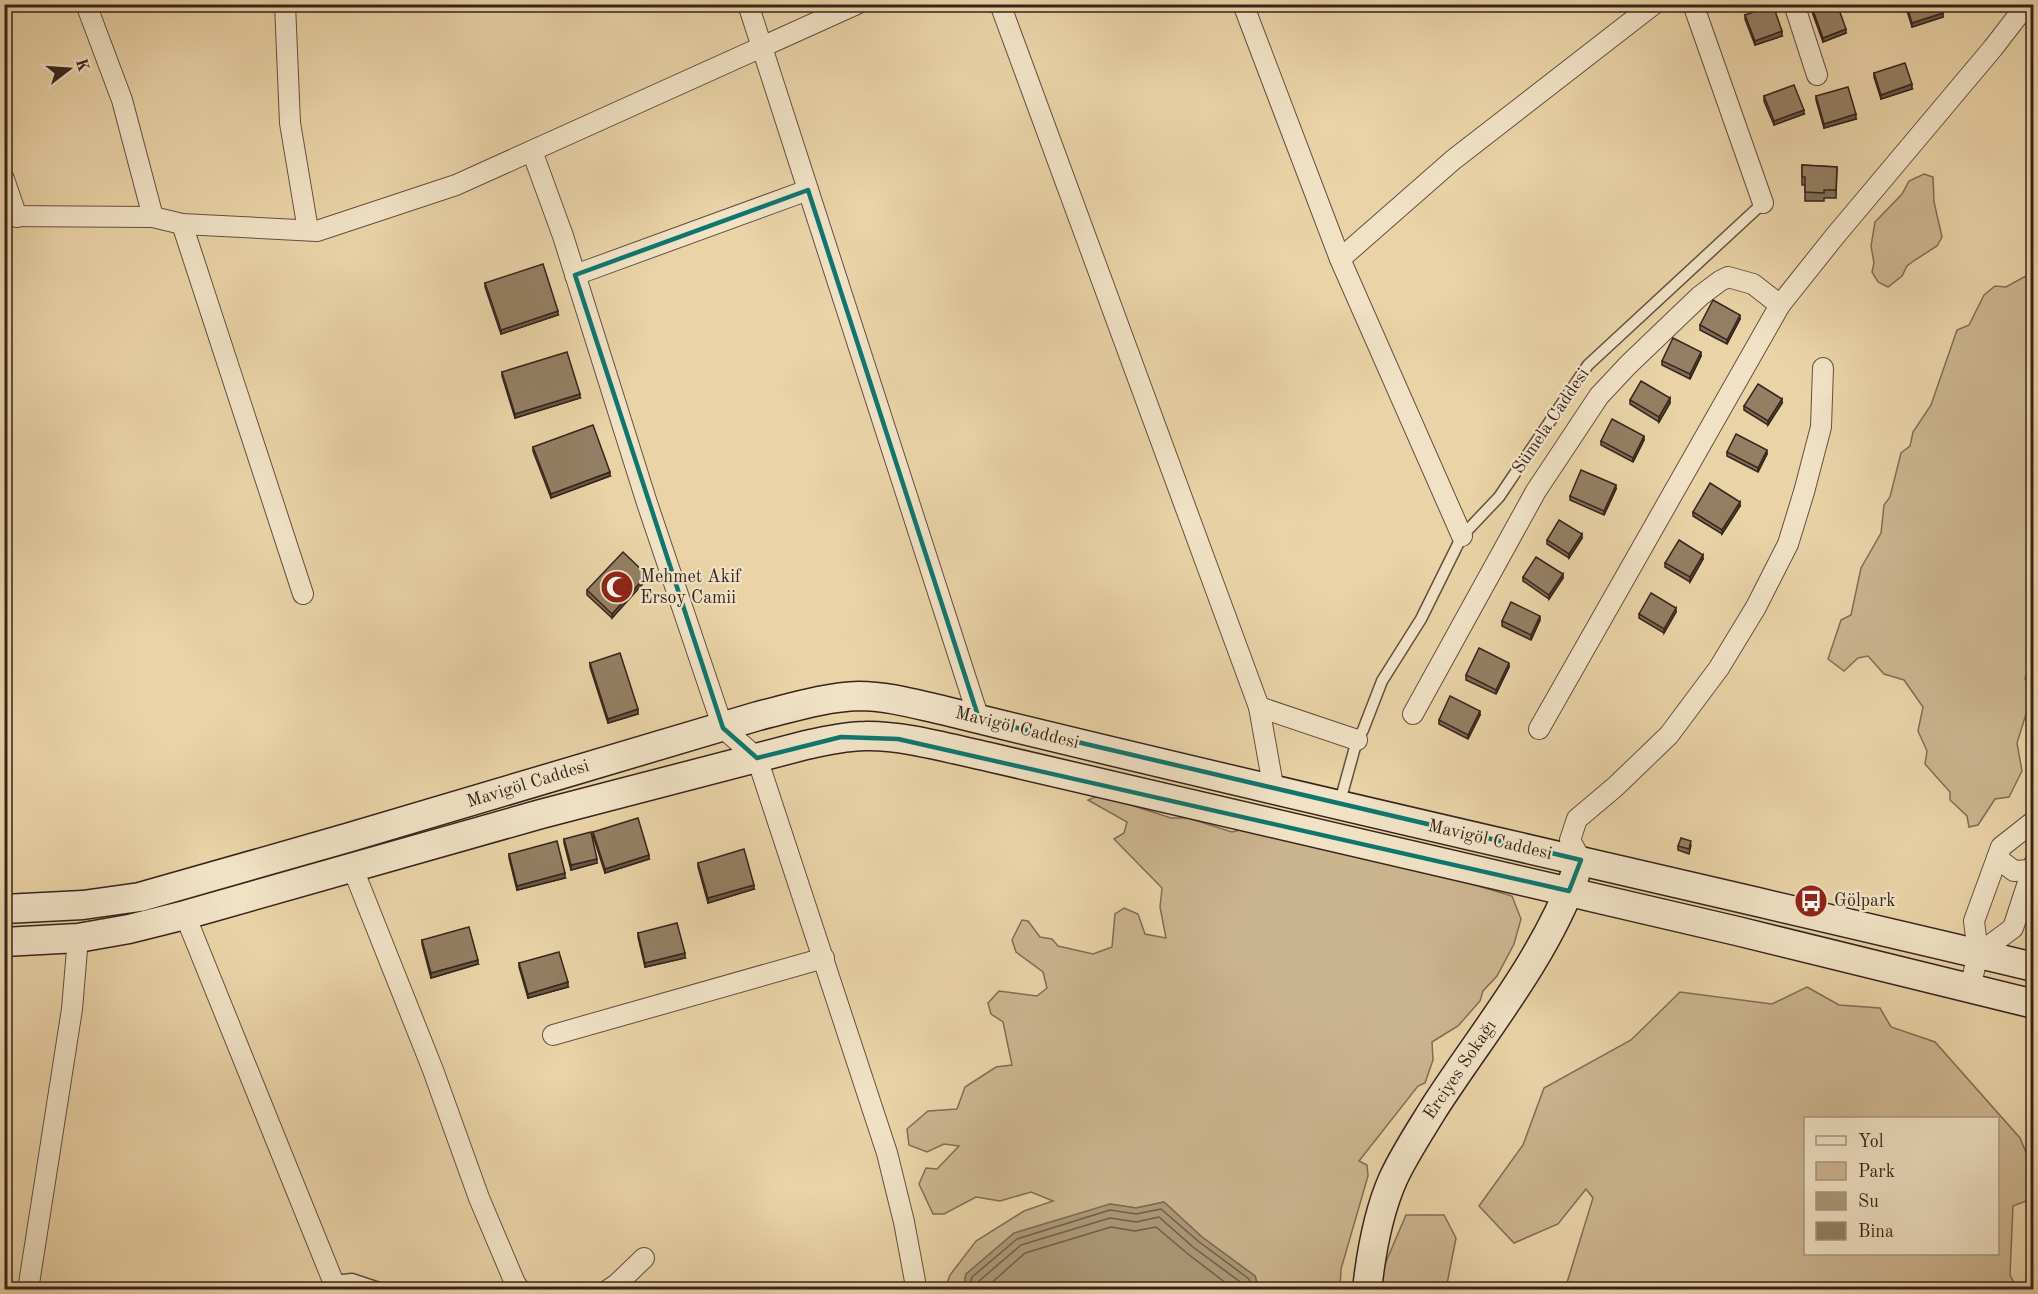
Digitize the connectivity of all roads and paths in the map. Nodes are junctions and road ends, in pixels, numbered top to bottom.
1 (86, 4) edge
2 (285, 4) edge
3 (748, 4) edge
4 (857, 4) edge
5 (1000, 4) edge
6 (1243, 4) edge
7 (1654, 4) edge
8 (1693, 4) edge
9 (1794, 4) edge
10 (2027, 4) edge
11 (762, 46) junction
12 (1817, 75) dead end
13 (532, 151) junction
14 (4, 179) edge
15 (808, 190) junction
16 (1763, 203) joint
17 (11, 216) edge
18 (153, 217) junction
19 (182, 224) junction
20 (308, 230) junction
21 (1340, 259) junction
22 (575, 275) junction
23 (1780, 305) junction
24 (1823, 368) dead end
25 (1462, 536) junction
26 (303, 594) dead end
27 (1259, 707) junction
28 (1413, 714) dead end
29 (979, 719) junction
30 (723, 728) junction
31 (1539, 729) dead end
32 (1357, 740) junction
33 (757, 758) junction
34 (1274, 791) junction
35 (1339, 806) junction
36 (2034, 821) edge
37 (1997, 858) junction
38 (1581, 860) junction
39 (2033, 867) edge
40 (353, 869) junction
41 (1569, 891) junction
42 (4, 909) edge
43 (185, 915) junction
44 (78, 938) junction
45 (4, 942) edge
46 (1978, 954) junction
47 (824, 958) junction
48 (2034, 968) edge
49 (1970, 988) junction
50 (2034, 1004) edge
51 (554, 1035) dead end
52 (644, 1258) dead end
53 (915, 1281) dead end
54 (334, 1285) edge
55 (382, 1289) edge
56 (28, 1290) edge
57 (520, 1290) edge
58 (608, 1290) edge
59 (1367, 1290) edge

1 - 18 street
2 - 20 street
3 - 11 street
4 - 11 street
5 - 27 street
6 - 21 street
7 - 21 street
8 - 16 street, Sümela Caddesi
9 - 12 street
10 - 23 street
11 - 13 street
11 - 15 street
13 - 20 street
13 - 22 street
14 - 17 street
15 - 22 street
15 - 29 street
16 - 25 lane, Sümela Caddesi
17 - 18 street
18 - 19 street
19 - 20 street
19 - 26 street
21 - 25 street
22 - 30 street
23 - 28 street
23 - 31 street
24 - 38 street
25 - 32 lane, Sümela Caddesi
27 - 32 street
27 - 34 street
29 - 30 main road, Mavigöl Caddesi
29 - 34 main road, Mavigöl Caddesi
30 - 33 street
30 - 42 main road, Mavigöl Caddesi
32 - 35 lane, Sümela Caddesi
33 - 40 main road, Mavigöl Caddesi
33 - 41 main road, Mavigöl Caddesi
33 - 47 street
34 - 35 main road, Mavigöl Caddesi
35 - 38 main road, Mavigöl Caddesi
36 - 37 street
37 - 39 street
37 - 46 street
38 - 41 main road, Erciyes Sokağı
38 - 46 main road, Mavigöl Caddesi
39 - 46 street
40 - 43 main road, Mavigöl Caddesi
40 - 57 street
41 - 49 main road, Mavigöl Caddesi
41 - 59 main road, Erciyes Sokağı
43 - 44 main road, Mavigöl Caddesi
43 - 54 street
44 - 45 main road, Mavigöl Caddesi
44 - 56 street
46 - 48 main road, Mavigöl Caddesi
46 - 49 street
47 - 51 street
47 - 53 street
49 - 50 main road, Mavigöl Caddesi
52 - 58 street
54 - 55 lane

